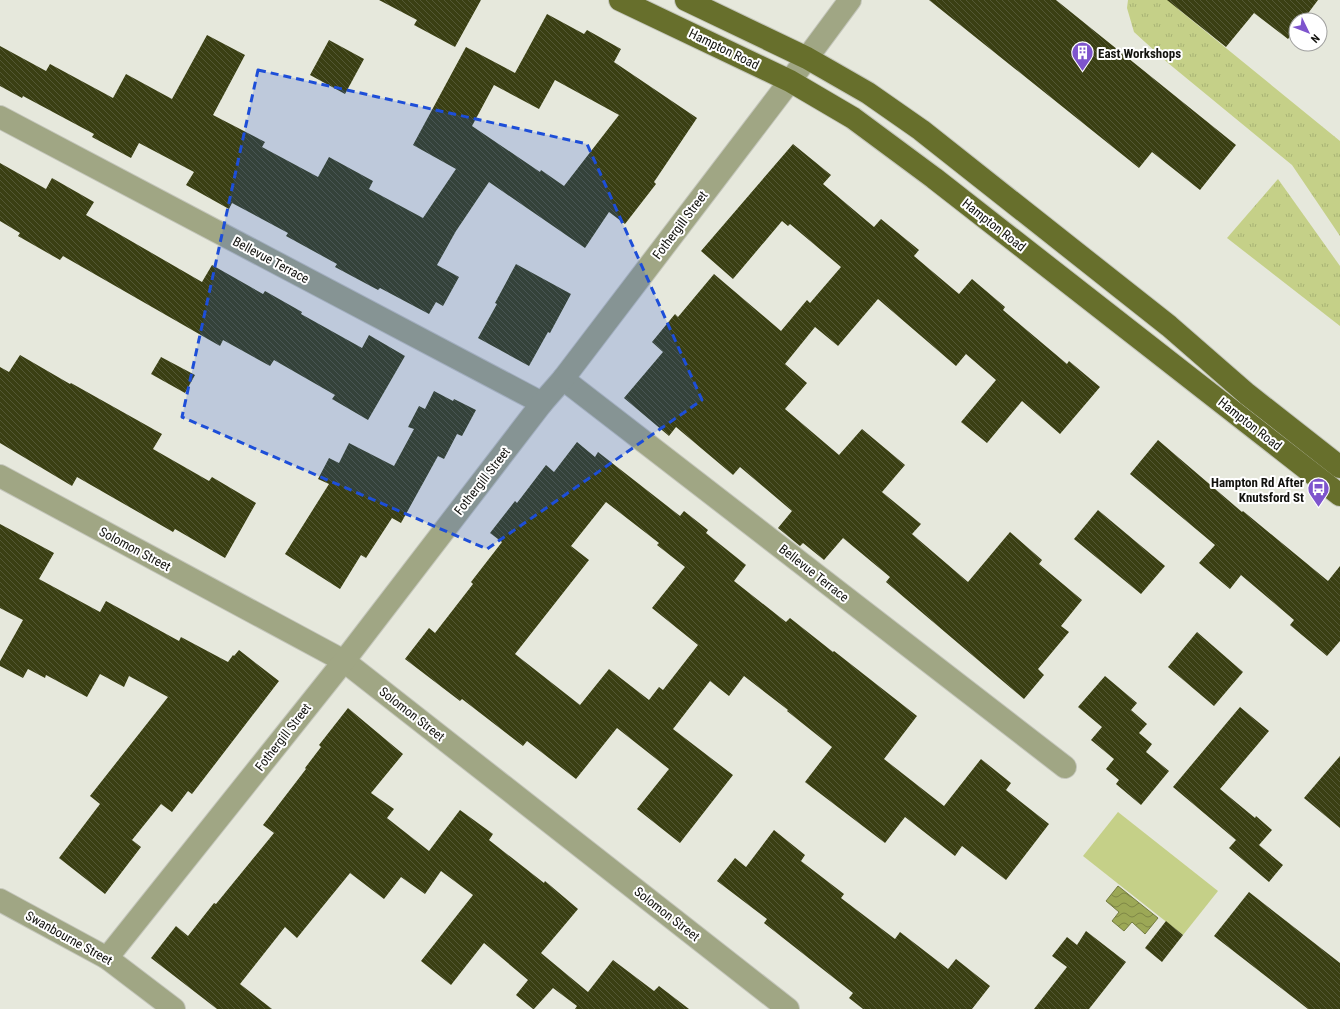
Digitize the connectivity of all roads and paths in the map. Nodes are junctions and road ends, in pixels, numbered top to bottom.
1 (620, 0) edge
2 (686, 0) edge
3 (850, 0) edge
4 (807, 58) junction
5 (790, 81) junction
6 (0, 117) edge
7 (563, 379) junction
8 (542, 403) junction
9 (1340, 467) edge
10 (0, 476) edge
11 (1340, 495) edge
12 (344, 661) junction
13 (1065, 767) dead end
14 (0, 900) edge
15 (107, 958) junction
16 (174, 1009) edge
17 (788, 1009) edge

1 - 5 main road, Hampton Road
2 - 4 main road, Hampton Road
3 - 4 street, Fothergill Street
4 - 5 street, Fothergill Street
4 - 9 main road, Hampton Road
5 - 7 street, Fothergill Street
5 - 11 main road, Hampton Road
6 - 8 street, Bellevue Terrace
7 - 8 street, Fothergill Street
7 - 13 street, Bellevue Terrace
8 - 12 street, Fothergill Street
10 - 12 street, Solomon Street
12 - 15 street, Fothergill Street
12 - 17 street, Solomon Street
14 - 15 street, Swanbourne Street
15 - 16 street, Swanbourne Street

